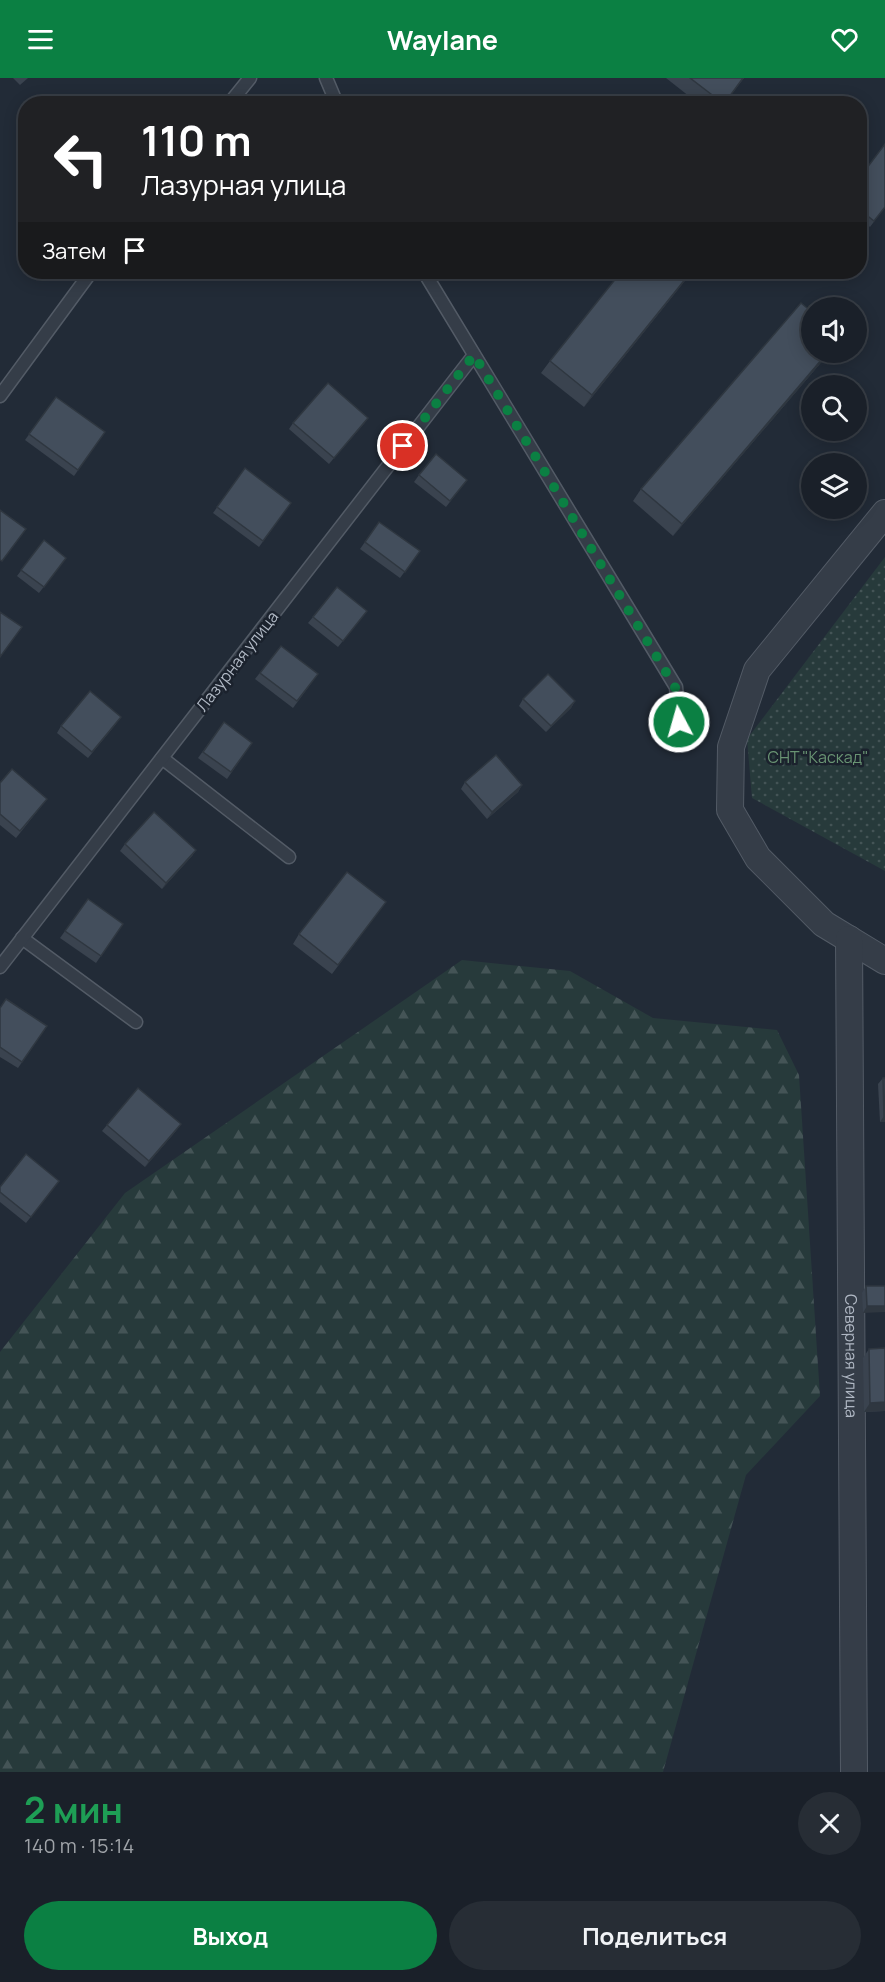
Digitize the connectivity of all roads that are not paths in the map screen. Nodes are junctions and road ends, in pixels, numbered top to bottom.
1 (250, 78) edge
2 (326, 78) edge
3 (235, 96) edge
4 (334, 96) edge
5 (86, 279) edge
6 (428, 279) edge
7 (474, 355) junction
8 (0, 396) edge
9 (885, 513) edge
10 (698, 720) dead end
11 (162, 758) junction
12 (289, 857) dead end
13 (22, 938) junction
14 (849, 939) junction
15 (885, 961) edge
16 (0, 967) edge
17 (136, 1022) dead end
18 (854, 1772) edge

1 - 3 lane
2 - 4 lane
5 - 8 lane
6 - 7 lane
7 - 10 lane
7 - 11 lane, Лазурная улица
9 - 14 street
11 - 12 lane
11 - 13 lane, Лазурная улица
13 - 16 lane, Лазурная улица
13 - 17 lane
14 - 15 street
14 - 18 street, Северная улица

